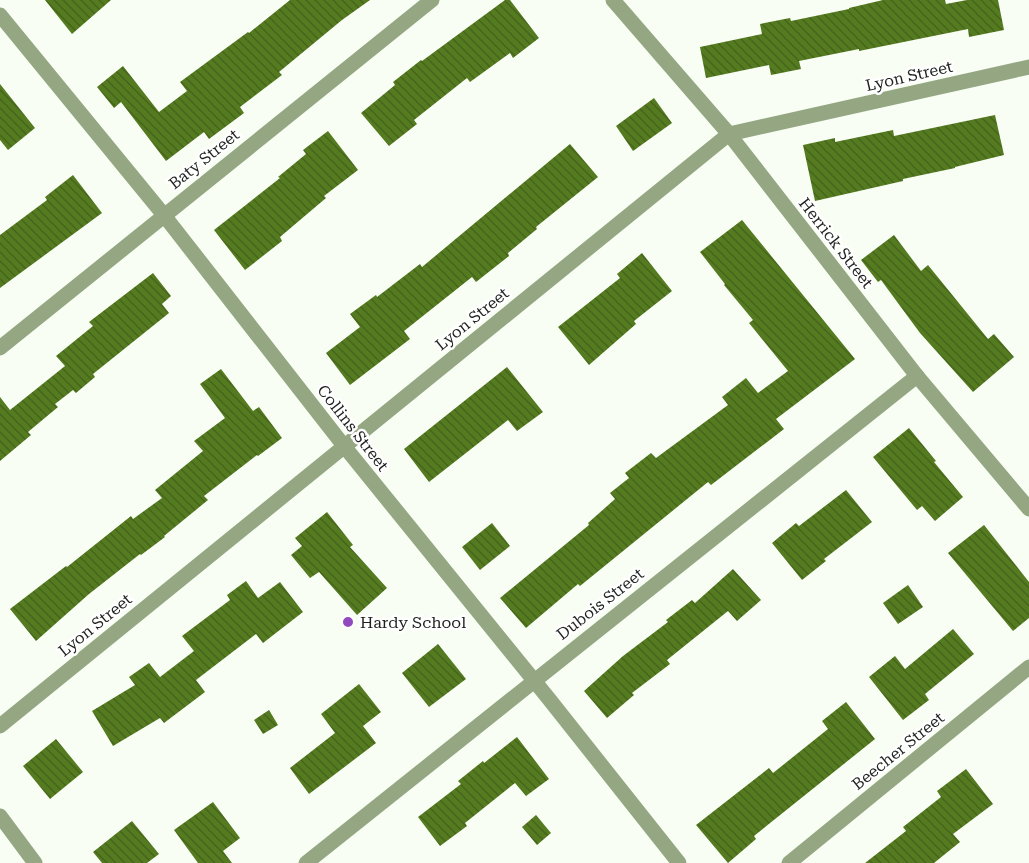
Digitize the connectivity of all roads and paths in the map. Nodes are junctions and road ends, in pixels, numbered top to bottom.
1 (432, 0) edge
2 (613, 0) edge
3 (0, 15) edge
4 (1029, 67) edge
5 (729, 134) junction
6 (163, 214) junction
7 (0, 348) edge
8 (917, 376) junction
9 (344, 446) junction
10 (1029, 509) edge
11 (1029, 667) edge
12 (534, 680) junction
13 (0, 726) edge
14 (0, 816) edge
15 (35, 863) edge
16 (306, 863) edge
17 (679, 863) edge
18 (789, 863) edge

1 - 6 street, Baty Street
2 - 5 street, Herrick Street
3 - 6 street, Collins Street
4 - 5 street, Lyon Street
5 - 8 street, Herrick Street
5 - 9 street, Lyon Street
6 - 7 street, Baty Street
6 - 9 street, Collins Street
8 - 10 street, Herrick Street
8 - 12 street, Dubois Street
9 - 12 street, Collins Street
9 - 13 street, Lyon Street
11 - 18 street, Beecher Street
12 - 16 street, Dubois Street
12 - 17 street, Collins Street
14 - 15 street

